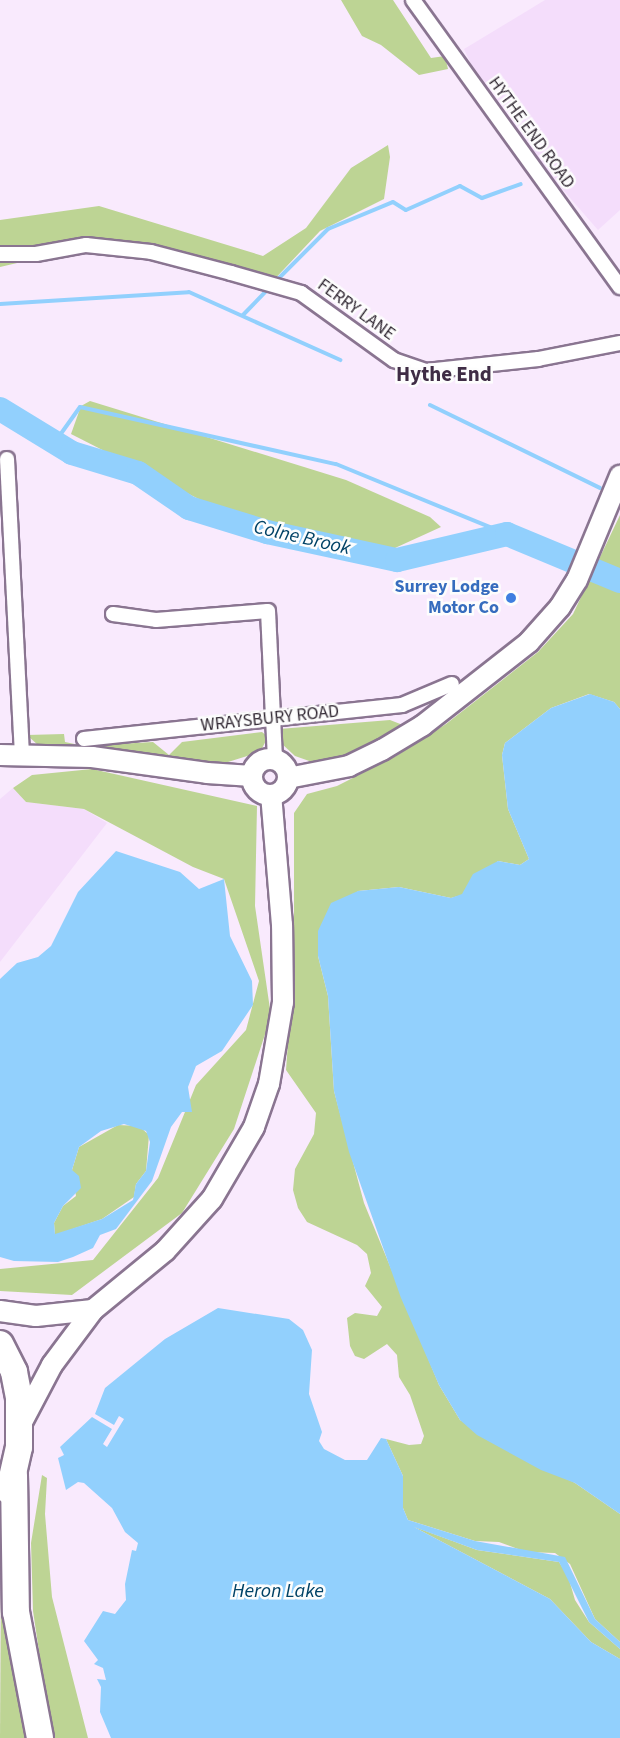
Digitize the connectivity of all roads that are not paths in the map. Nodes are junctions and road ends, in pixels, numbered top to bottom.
1 (413, 0) edge
2 (0, 254) edge
3 (620, 287) edge
4 (620, 343) edge
5 (7, 459) dead end
6 (620, 476) edge
7 (113, 614) dead end
8 (452, 684) dead end
9 (274, 718) junction
10 (84, 739) dead end
11 (22, 754) junction
12 (0, 755) edge
13 (275, 759) junction
14 (252, 776) junction
15 (288, 778) junction
16 (271, 795) junction
17 (93, 1310) junction
18 (0, 1311) edge
19 (0, 1344) edge
20 (21, 1424) junction
21 (14, 1475) junction
22 (0, 1520) edge
23 (40, 1738) edge

1 - 3 street, HYTHE END ROAD
2 - 4 street, FERRY LANE
5 - 11 street
6 - 15 main road
7 - 9 street
8 - 9 street, WRAYSBURY ROAD
9 - 10 street, WRAYSBURY ROAD
9 - 13 street
11 - 12 main road
11 - 14 main road
13 - 14 main road
13 - 15 main road
14 - 16 main road
15 - 16 main road
16 - 17 main road
17 - 18 main road
17 - 20 main road
19 - 20 highway
20 - 21 highway
21 - 22 highway
21 - 23 highway

